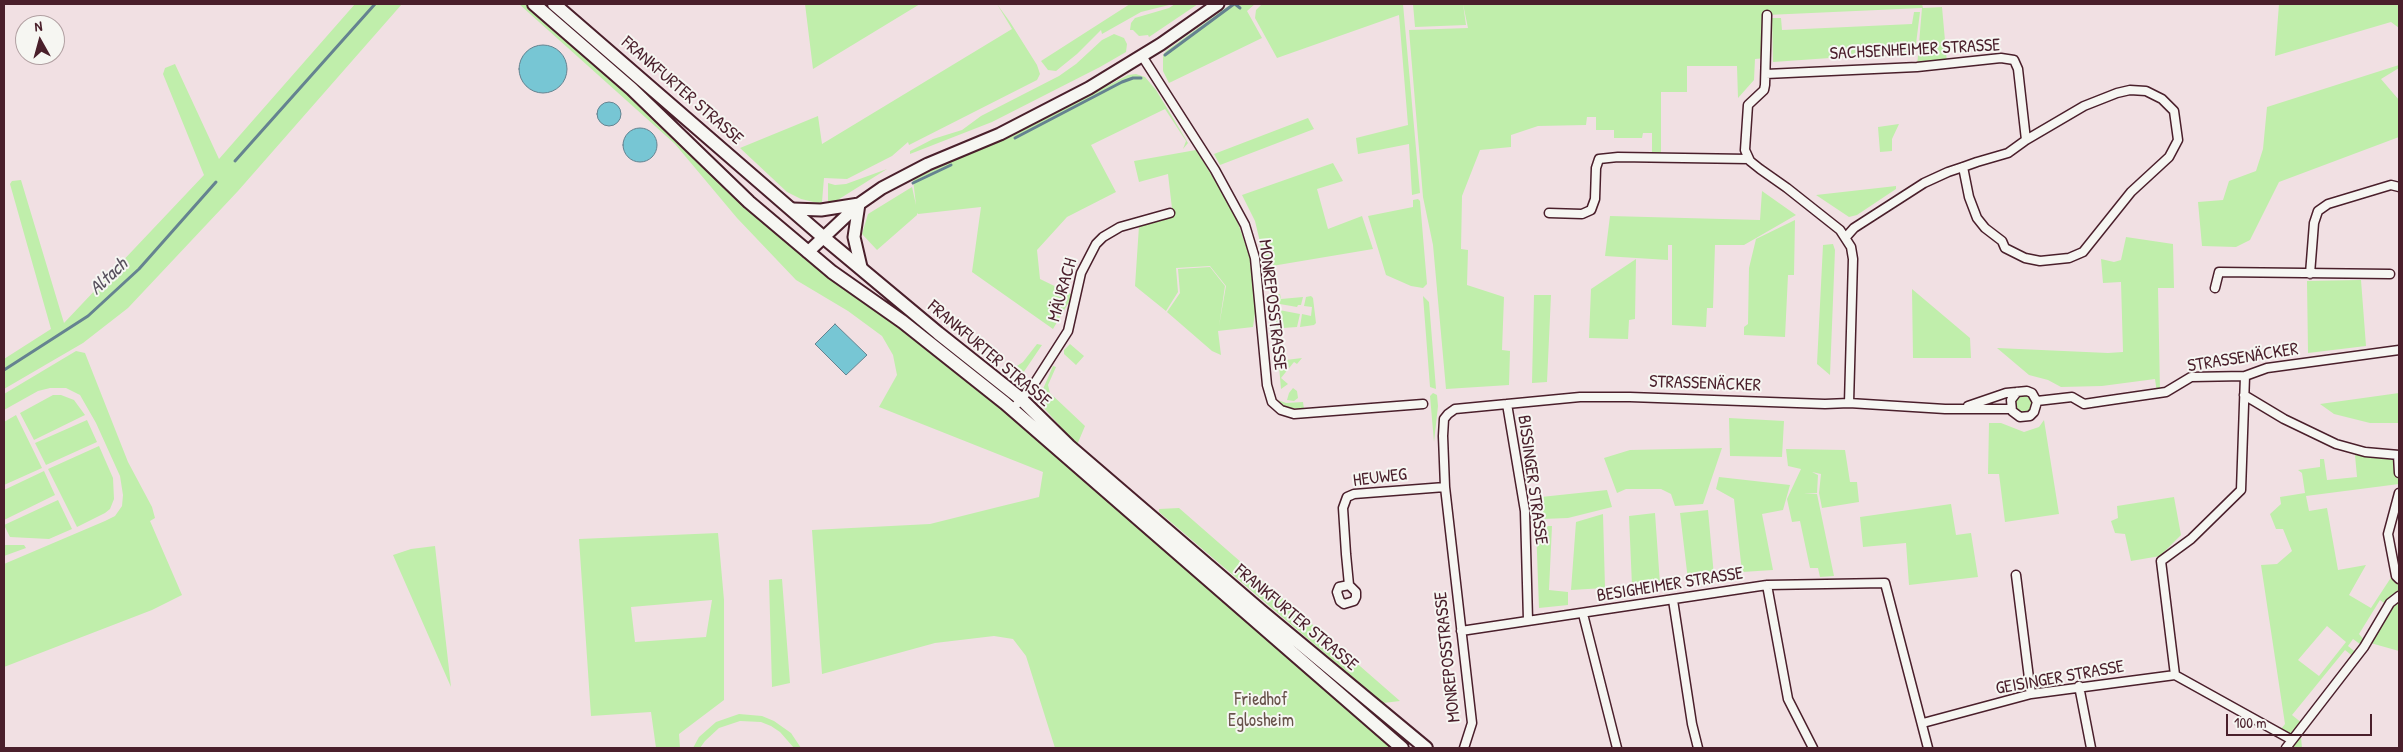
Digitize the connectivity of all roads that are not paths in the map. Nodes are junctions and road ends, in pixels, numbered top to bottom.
1 (534, 4) edge
2 (554, 4) edge
3 (1218, 4) edge
4 (1767, 15) dead end
5 (1142, 56) junction
6 (1766, 74) junction
7 (2026, 140) junction
8 (1748, 159) junction
9 (1963, 167) junction
10 (2399, 187) edge
11 (859, 204) junction
12 (793, 209) junction
13 (1170, 213) dead end
14 (1549, 213) dead end
15 (823, 237) junction
16 (1846, 237) junction
17 (808, 252) junction
18 (861, 267) junction
19 (2310, 274) junction
20 (2390, 274) dead end
21 (2215, 288) dead end
22 (2399, 350) edge
23 (2245, 376) junction
24 (2017, 392) junction
25 (2244, 395) junction
26 (1021, 399) junction
27 (2037, 401) junction
28 (1848, 403) junction
29 (1423, 404) dead end
30 (1507, 404) junction
31 (1963, 408) junction
32 (2011, 409) junction
33 (1012, 410) junction
34 (1448, 414) joint
35 (2399, 455) edge
36 (2399, 473) edge
37 (1446, 487) junction
38 (2399, 493) edge
39 (2016, 575) dead end
40 (2399, 579) edge
41 (1349, 585) dead end
42 (1766, 585) junction
43 (2399, 596) edge
44 (1673, 600) junction
45 (1583, 614) junction
46 (1528, 620) junction
47 (1461, 631) junction
48 (2175, 675) junction
49 (2079, 686) junction
50 (2031, 694) junction
51 (1922, 723) junction
52 (2292, 740) junction
53 (1402, 748) edge
54 (1426, 748) edge
55 (1464, 748) edge
56 (1617, 748) edge
57 (1698, 748) edge
58 (1813, 748) edge
59 (1928, 748) edge
60 (2091, 748) edge
61 (2286, 748) edge

1 - 17 main road, FRANKFURTER STRASSE
2 - 12 main road, FRANKFURTER STRASSE
3 - 5 main road
4 - 6 street
5 - 11 main road
5 - 29 street, MONREPOSSTRASSE
6 - 7 street, SACHSENHEIMER STRASSE
6 - 8 street
7 - 9 street
7 - 9 street
8 - 14 street
8 - 16 street
9 - 16 street
10 - 19 street
11 - 12 main road
11 - 15 main road
11 - 18 main road
12 - 15 main road, FRANKFURTER STRASSE
13 - 26 street, MÄURACH
15 - 17 main road
15 - 18 main road, FRANKFURTER STRASSE
16 - 28 street
17 - 33 main road, FRANKFURTER STRASSE
18 - 26 main road, FRANKFURTER STRASSE
19 - 20 street
19 - 21 street
22 - 23 street, STRASSENÄCKER
23 - 25 street
23 - 27 street, STRASSENÄCKER
24 - 27 street
24 - 31 street, STRASSENÄCKER
24 - 32 street
25 - 35 street
25 - 48 street
26 - 33 street, MÄURACH
26 - 54 main road, FRANKFURTER STRASSE
27 - 32 street, STRASSENÄCKER
28 - 30 street, STRASSENÄCKER
28 - 31 street, STRASSENÄCKER
30 - 34 street, STRASSENÄCKER
30 - 46 street, BISSINGER STRASSE
31 - 32 street, STRASSENÄCKER
33 - 53 main road, FRANKFURTER STRASSE
34 - 37 street, MONREPOSSTRASSE
35 - 36 street
37 - 41 street, HEUWEG
37 - 47 street, MONREPOSSTRASSE
38 - 40 street
39 - 50 street
42 - 44 street, BESIGHEIMER STRASSE
42 - 51 street, BESIGHEIMER STRASSE
42 - 58 street
43 - 52 street
44 - 45 street, BESIGHEIMER STRASSE
44 - 57 street
45 - 46 street, BESIGHEIMER STRASSE
45 - 56 street
46 - 47 street, BESIGHEIMER STRASSE
47 - 55 street, MONREPOSSTRASSE
48 - 49 street, GEISINGER STRASSE
48 - 52 street
49 - 50 street, GEISINGER STRASSE
49 - 60 street
50 - 51 street, GEISINGER STRASSE
51 - 59 street
52 - 61 street

